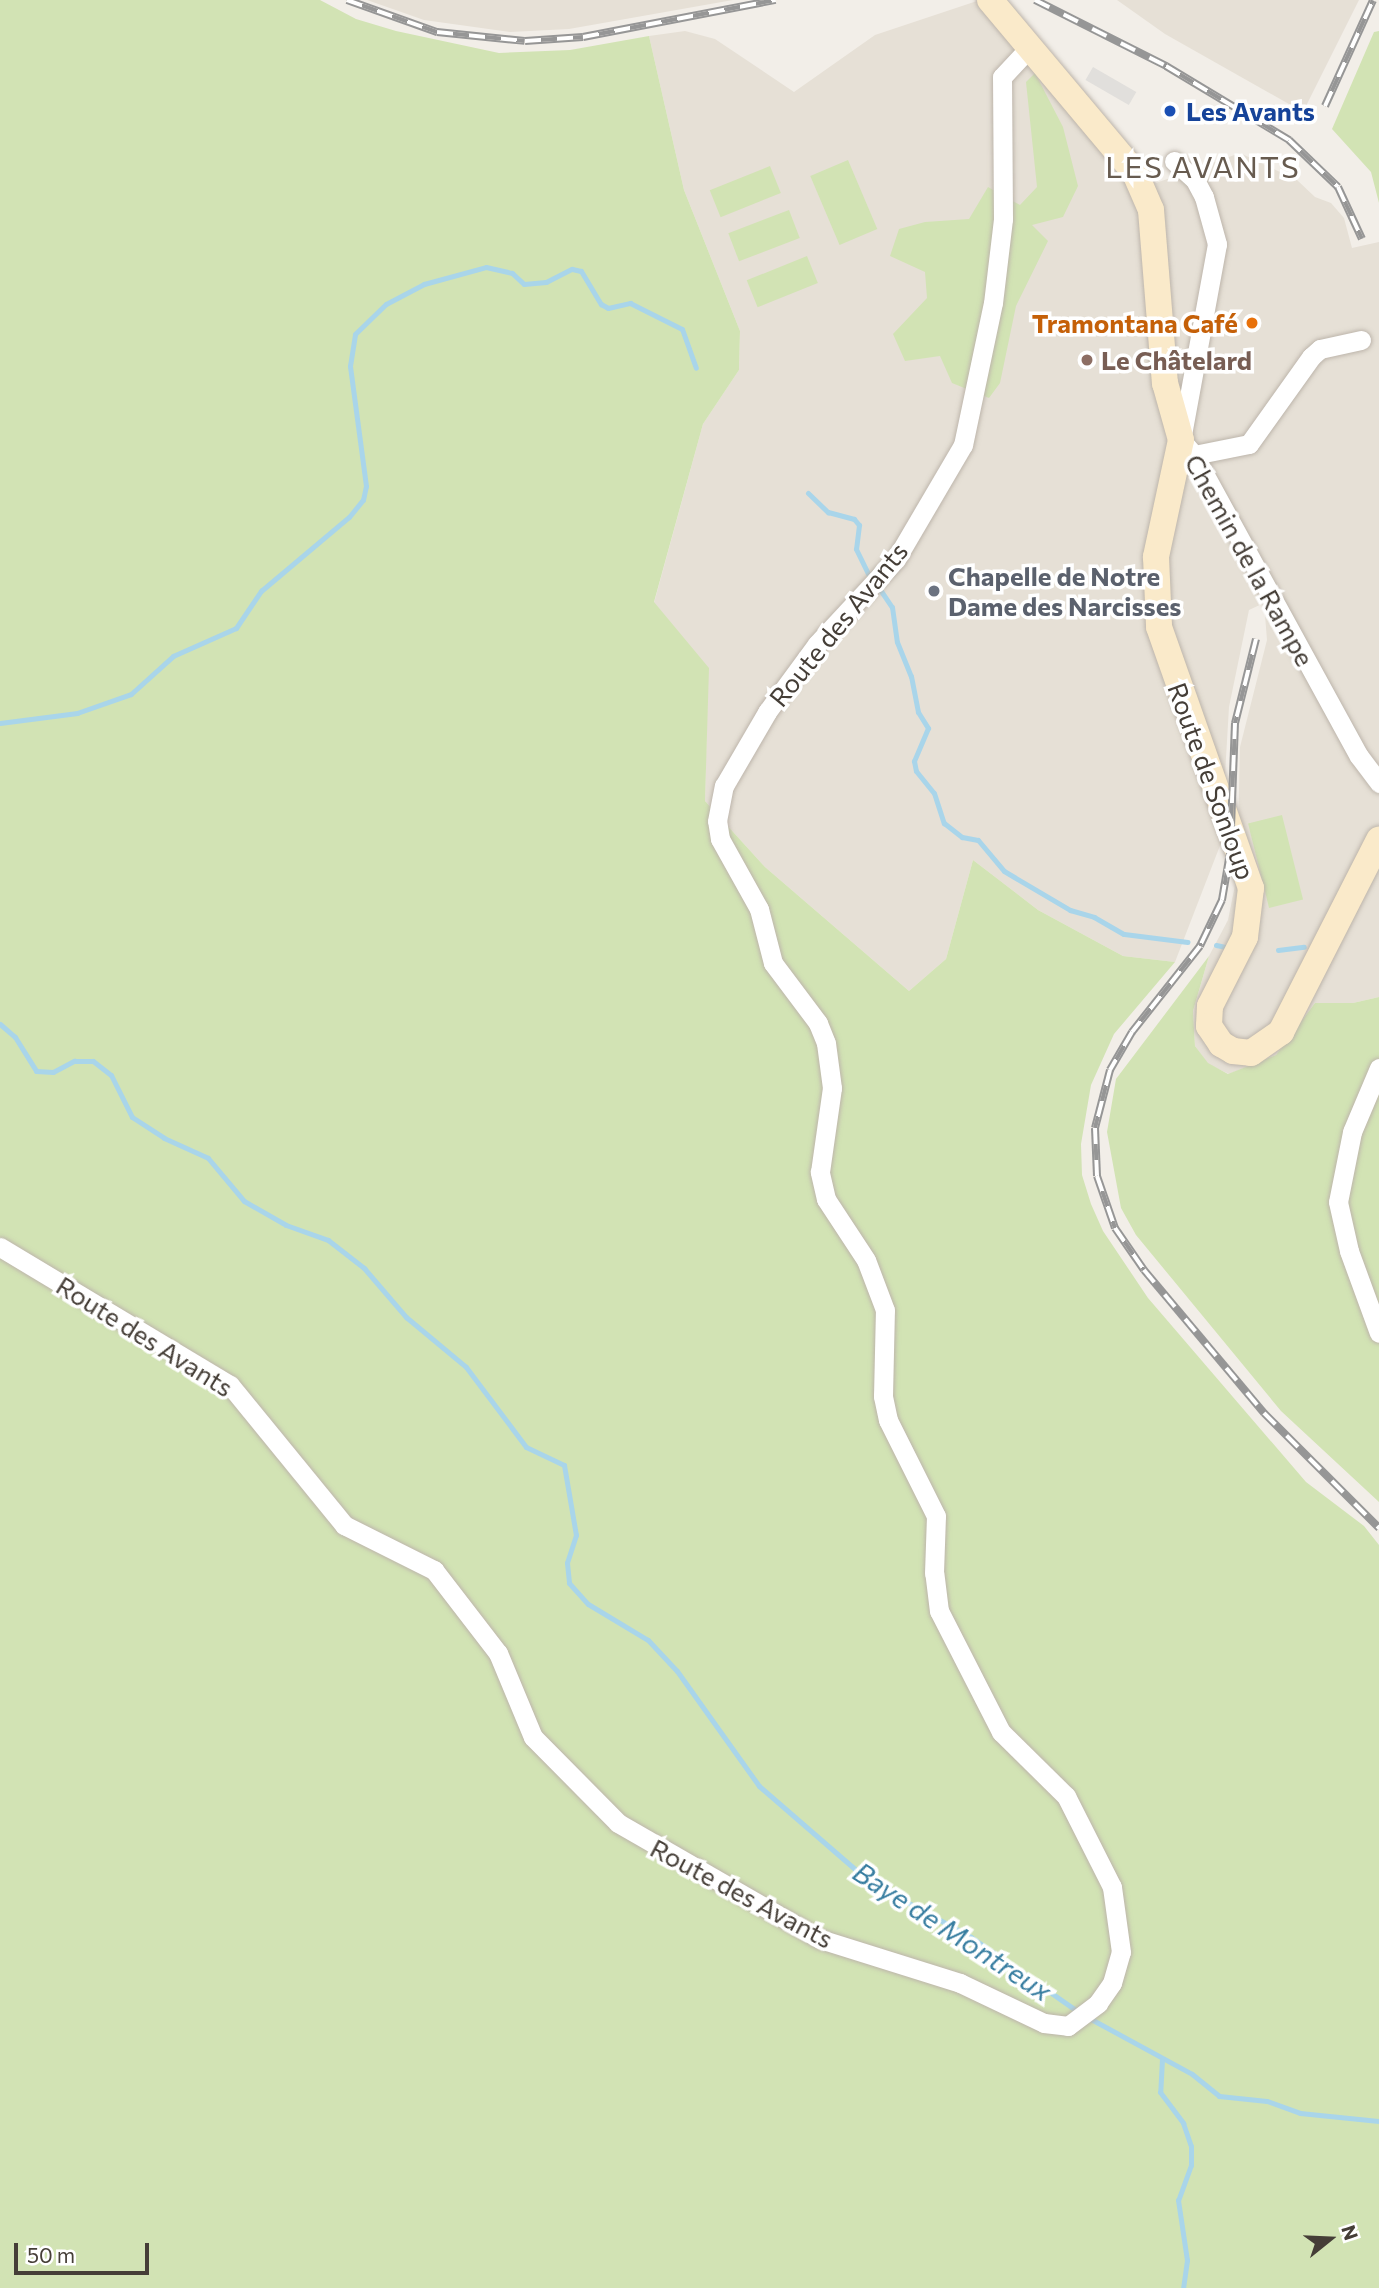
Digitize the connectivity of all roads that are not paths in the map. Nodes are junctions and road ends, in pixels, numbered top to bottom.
1 (990, 0) edge
2 (1030, 47) junction
3 (1174, 161) dead end
4 (1361, 340) dead end
5 (1187, 448) junction
6 (1156, 557) joint
7 (1379, 783) edge
8 (1379, 840) edge
9 (1379, 1068) edge
10 (0, 1247) edge
11 (1379, 1333) edge

1 - 2 street
2 - 5 street
2 - 10 street, Route des Avants
3 - 5 street
4 - 5 street
5 - 6 street, Chemin de la Rampe
5 - 7 street, Chemin de la Rampe
6 - 8 street, Route de Sonloup
9 - 11 street

